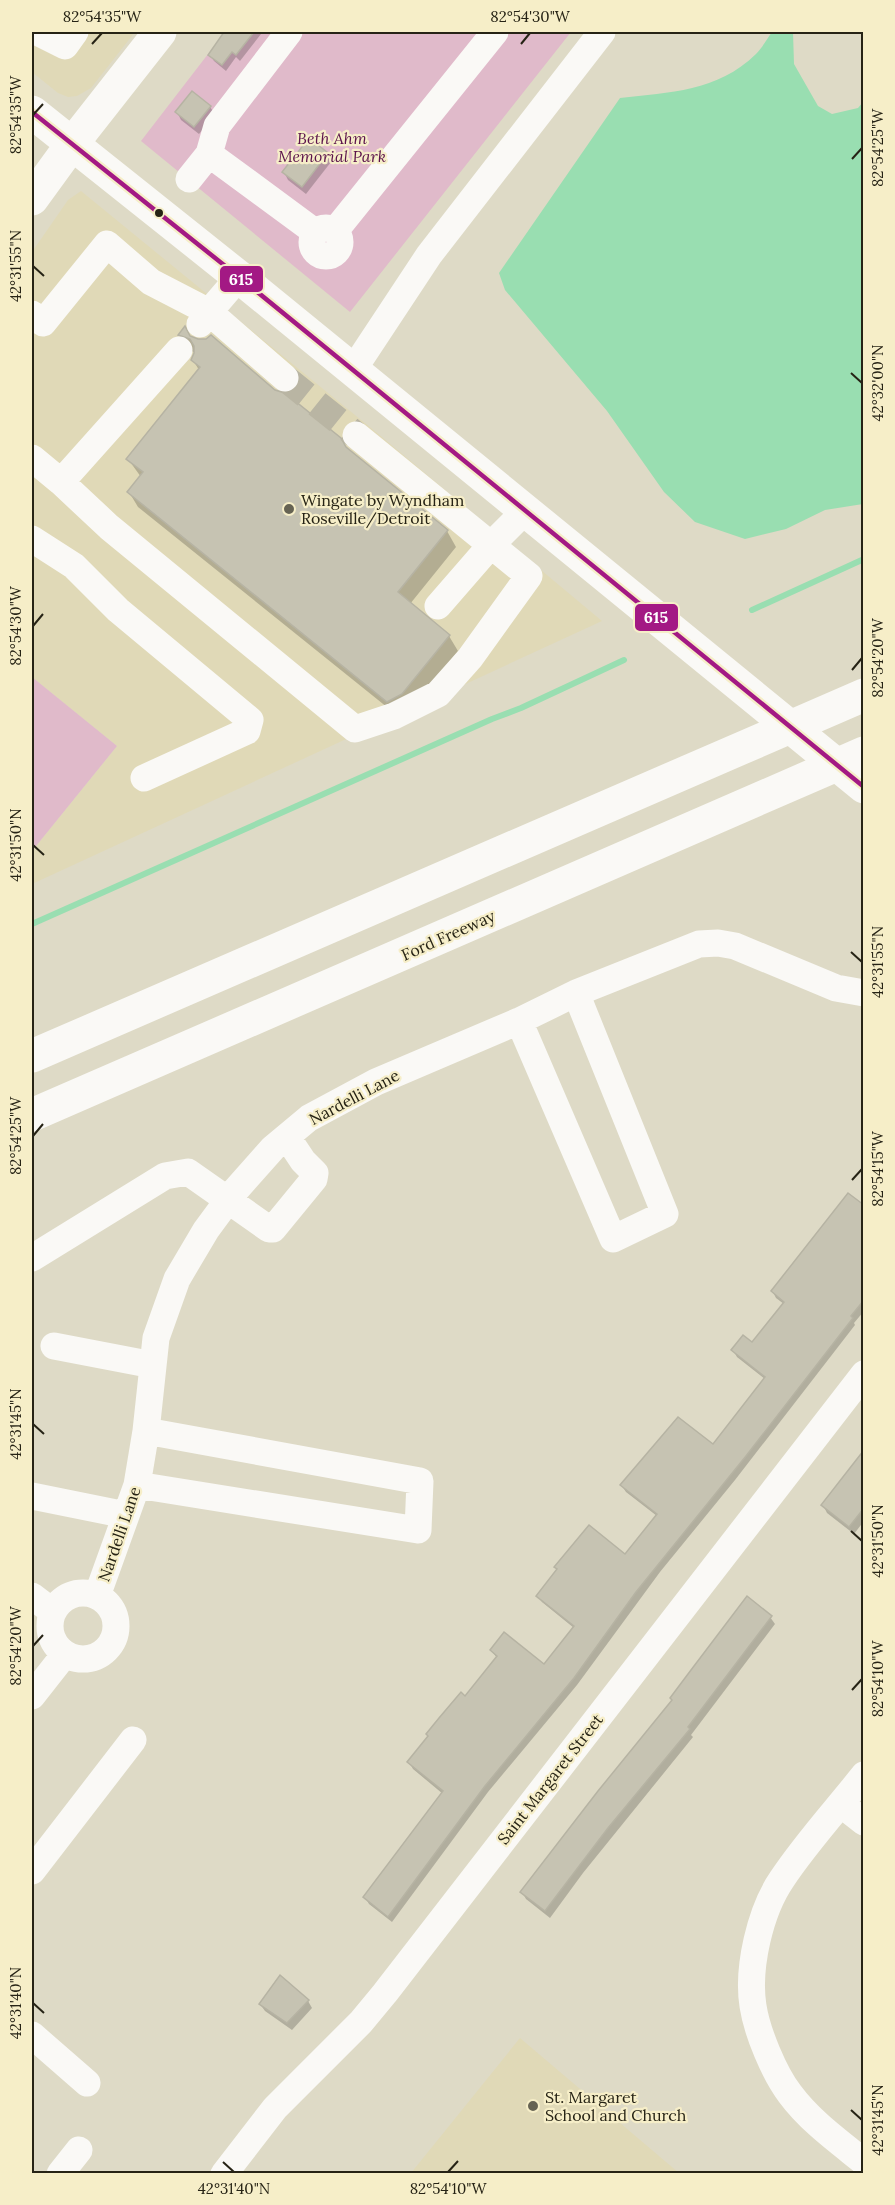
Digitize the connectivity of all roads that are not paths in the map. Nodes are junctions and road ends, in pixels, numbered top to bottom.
1 (37, 32) edge
2 (75, 32) edge
3 (160, 32) edge
4 (289, 32) edge
5 (495, 32) edge
6 (602, 32) edge
7 (32, 112) edge
8 (72, 144) junction
9 (209, 154) junction
10 (189, 179) dead end
11 (32, 199) edge
12 (239, 277) junction
13 (204, 318) junction
14 (35, 325) edge
15 (178, 350) dead end
16 (353, 370) junction
17 (285, 378) tunnel mouth
18 (356, 435) tunnel mouth
19 (32, 458) edge
20 (61, 483) junction
21 (525, 511) junction
22 (32, 539) edge
23 (491, 545) junction
24 (438, 606) dead end
25 (855, 699) edge
26 (864, 753) edge
27 (144, 778) dead end
28 (864, 787) edge
29 (576, 993) junction
30 (864, 993) edge
31 (519, 1022) junction
32 (32, 1056) edge
33 (102, 1086) junction
34 (32, 1116) edge
35 (32, 1137) edge
36 (287, 1137) junction
37 (228, 1200) junction
38 (32, 1258) edge
39 (54, 1346) dead end
40 (153, 1365) junction
41 (864, 1374) edge
42 (146, 1431) junction
43 (137, 1485) junction
44 (32, 1496) edge
45 (126, 1515) junction
46 (32, 1596) edge
47 (97, 1596) junction
48 (53, 1612) junction
49 (65, 1654) junction
50 (32, 1696) edge
51 (133, 1740) dead end
52 (864, 1775) edge
53 (841, 1804) junction
54 (864, 1822) edge
55 (32, 1871) edge
56 (36, 2050) edge
57 (87, 2083) dead end
58 (79, 2150) dead end
59 (864, 2162) edge
60 (60, 2174) edge
61 (224, 2174) edge

1 - 2 street
3 - 8 main road
4 - 9 street
5 - 9 street
6 - 16 street
7 - 8 main road
8 - 11 main road
8 - 12 main road
9 - 10 street
12 - 13 street
12 - 16 main road
13 - 14 street
13 - 17 street
15 - 20 street
16 - 21 main road
18 - 23 street
19 - 20 street
20 - 23 street
21 - 23 street
21 - 28 main road
22 - 27 street
23 - 24 street
25 - 32 main road
26 - 33 main road, Ford Freeway
29 - 30 street, Nardelli Lane
29 - 31 street, Nardelli Lane
29 - 31 street
31 - 36 street, Nardelli Lane
33 - 34 main road, Ford Freeway
33 - 35 main road
36 - 37 street, Nardelli Lane
36 - 37 street
37 - 38 street
37 - 40 street, Nardelli Lane
39 - 40 street
40 - 42 street, Nardelli Lane
41 - 61 street, Saint Margaret Street
42 - 43 street, Nardelli Lane
42 - 43 street
43 - 45 street, Nardelli Lane
44 - 45 street
45 - 47 street, Nardelli Lane
46 - 48 street
47 - 48 street
47 - 49 street
48 - 49 street
49 - 50 street
51 - 55 street
52 - 53 street
53 - 54 street
53 - 59 street
56 - 57 street
58 - 60 street

